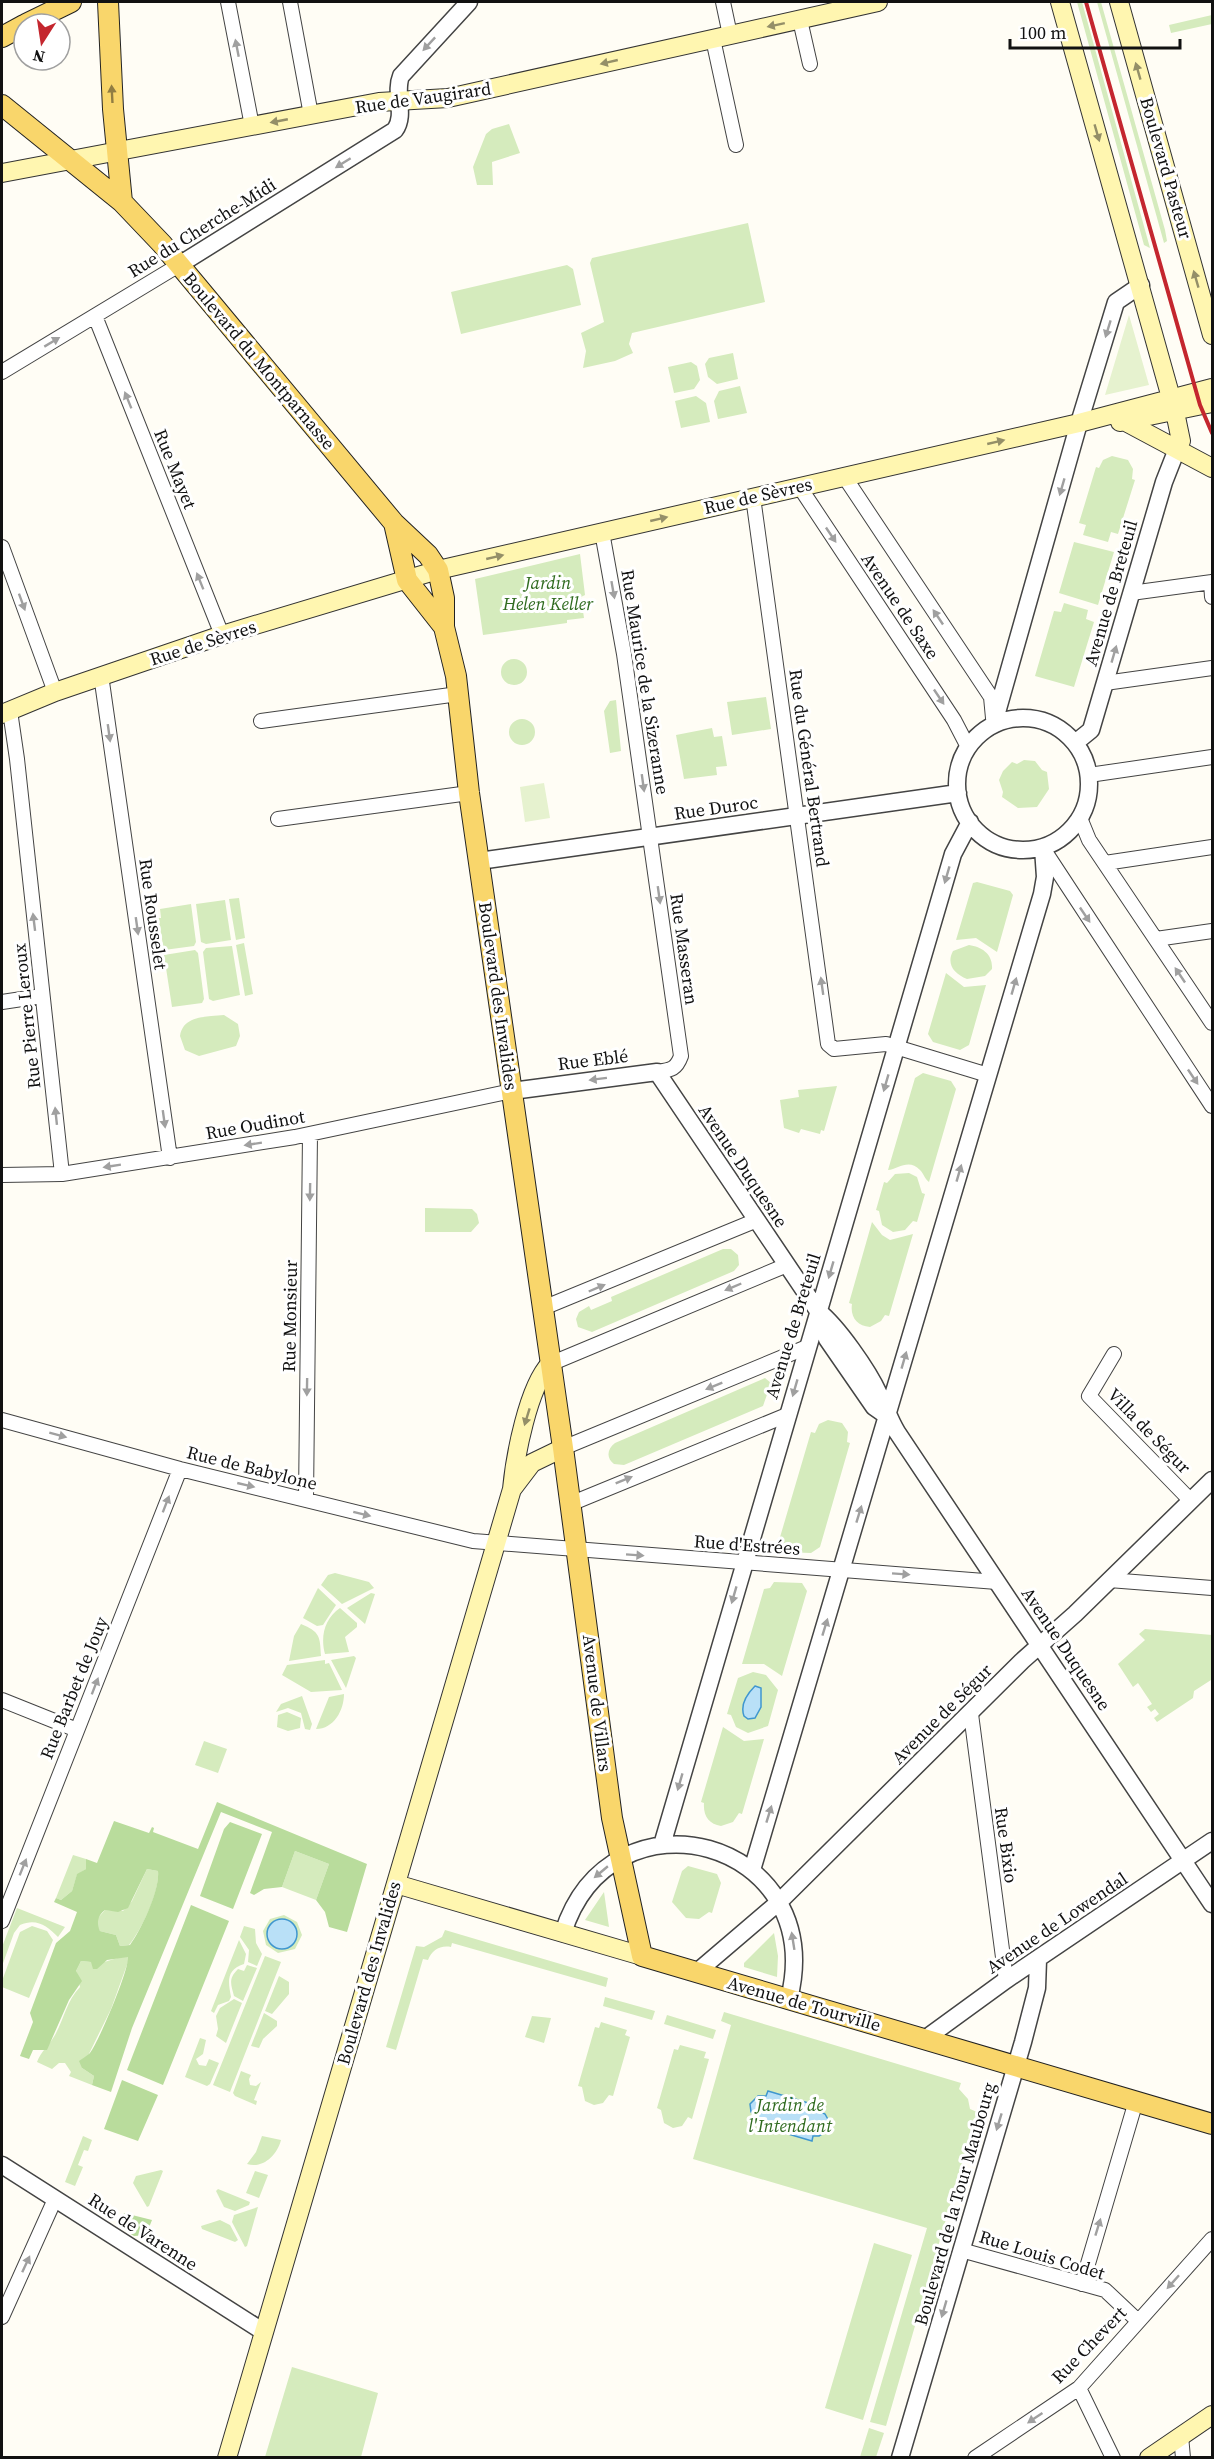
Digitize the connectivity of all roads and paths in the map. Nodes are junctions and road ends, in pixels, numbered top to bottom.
1 (71, 2) edge
2 (108, 2) edge
3 (228, 2) edge
4 (290, 2) edge
5 (469, 2) edge
6 (723, 2) edge
7 (878, 2) edge
8 (1060, 2) edge
9 (1119, 2) edge
10 (51, 12) edge
11 (801, 20) junction
12 (722, 37) junction
13 (810, 64) dead end
14 (399, 101) junction
15 (2, 105) edge
16 (311, 115) junction
17 (252, 126) junction
18 (736, 145) dead end
19 (117, 152) junction
20 (70, 159) junction
21 (2, 173) edge
22 (122, 202) junction
23 (179, 265) junction
24 (1141, 285) junction
25 (94, 316) junction
26 (1212, 335) edge
27 (2, 372) edge
28 (1212, 388) edge
29 (1173, 405) junction
30 (1209, 405) edge
31 (1124, 421) junction
32 (1079, 423) junction
33 (1177, 449) junction
34 (1212, 468) edge
35 (844, 477) junction
36 (799, 486) junction
37 (753, 497) junction
38 (394, 523) junction
39 (602, 532) junction
40 (2, 547) edge
41 (438, 570) junction
42 (407, 580) junction
43 (1211, 582) edge
44 (1131, 593) junction
45 (1212, 597) edge
46 (444, 627) junction
47 (222, 635) junction
48 (1212, 668) edge
49 (100, 675) junction
50 (1007, 675) junction
51 (979, 679) junction
52 (1105, 683) junction
53 (55, 692) junction
54 (458, 694) junction
55 (6, 712) edge
56 (261, 721) dead end
57 (994, 723) junction
58 (1075, 743) junction
59 (968, 747) junction
60 (1212, 757) edge
61 (1089, 775) junction
62 (469, 793) junction
63 (958, 793) junction
64 (798, 816) junction
65 (1080, 818) junction
66 (278, 819) dead end
67 (970, 822) junction
68 (651, 837) junction
69 (1212, 847) edge
70 (1043, 848) junction
71 (479, 861) junction
72 (1105, 863) junction
73 (1067, 888) junction
74 (1042, 894) junction
75 (1212, 931) edge
76 (1156, 939) junction
77 (42, 996) junction
78 (2, 1002) edge
79 (1212, 1023) edge
80 (896, 1047) junction
81 (678, 1065) joint
82 (657, 1072) junction
83 (988, 1075) junction
84 (512, 1091) junction
85 (1212, 1106) edge
86 (310, 1134) junction
87 (170, 1158) junction
88 (62, 1174) junction
89 (2, 1175) edge
90 (757, 1220) junction
91 (787, 1264) junction
92 (543, 1308) junction
93 (818, 1311) junction
94 (807, 1347) junction
95 (1114, 1354) dead end
96 (550, 1364) junction
97 (787, 1415) junction
98 (887, 1416) junction
99 (2, 1420) edge
100 (563, 1448) junction
101 (180, 1469) junction
102 (1212, 1480) edge
103 (512, 1489) junction
104 (306, 1499) junction
105 (1191, 1501) junction
106 (570, 1504) junction
107 (495, 1544) junction
108 (577, 1550) junction
109 (744, 1563) junction
110 (842, 1570) junction
111 (1109, 1580) junction
112 (997, 1582) junction
113 (1212, 1588) edge
114 (1040, 1645) junction
115 (2, 1700) edge
116 (971, 1714) junction
117 (77, 1730) junction
118 (1212, 1841) edge
119 (662, 1845) junction
120 (621, 1858) junction
121 (1183, 1861) junction
122 (752, 1870) junction
123 (396, 1884) junction
124 (779, 1902) junction
125 (1212, 1904) edge
126 (2, 1921) edge
127 (563, 1933) junction
128 (642, 1956) junction
129 (1038, 1960) junction
130 (697, 1972) junction
131 (1006, 1980) junction
132 (789, 1999) junction
133 (926, 2039) junction
134 (1016, 2066) junction
135 (1136, 2102) junction
136 (1212, 2124) edge
137 (2, 2165) edge
138 (55, 2199) junction
139 (1212, 2239) edge
140 (961, 2250) junction
141 (1082, 2283) junction
142 (2, 2317) edge
143 (1138, 2321) junction
144 (264, 2332) junction
145 (1079, 2388) junction
146 (1212, 2415) edge
147 (1180, 2436) junction
148 (227, 2457) edge
149 (900, 2457) edge
150 (975, 2457) edge
151 (1113, 2457) edge
152 (1149, 2457) edge
153 (1183, 2457) edge

1 - 10 main road
19 -> 2 main road
17 -> 3 street
4 - 16 street
5 -> 14 street, Rue du Cherche-Midi
6 - 12 street
7 - 11 main road, Rue de Vaugirard
8 -> 24 main road
26 -> 9 main road, Boulevard Pasteur
11 -> 12 main road, Rue de Vaugirard
11 - 13 street
12 -> 14 main road, Rue de Vaugirard
12 - 18 street
14 - 16 main road, Rue de Vaugirard
14 -> 23 street, Rue du Cherche-Midi
15 - 20 main road, Boulevard du Montparnasse
16 -> 17 main road, Rue de Vaugirard
17 - 19 main road, Rue de Vaugirard
19 - 20 main road, Rue de Vaugirard
19 - 22 main road
20 - 21 main road, Rue de Vaugirard
20 - 22 main road, Boulevard du Montparnasse
22 - 23 main road, Boulevard du Montparnasse
23 - 25 street, Rue du Cherche-Midi
23 - 38 main road, Boulevard du Montparnasse
24 - 29 main road
24 -> 32 street
27 -> 25 street, Rue du Cherche-Midi
47 -> 25 street, Rue Mayet
28 - 29 main road, Rue de Sèvres
29 - 30 main road, Rue de Sèvres
29 - 31 main road, Rue de Sèvres
29 - 32 main road, Rue de Sèvres
29 - 33 main road
31 - 32 main road, Rue de Sèvres
31 - 33 main road
35 -> 32 main road, Rue de Sèvres
32 -> 50 street
33 - 34 main road
33 - 44 street, Avenue de Breteuil
35 - 36 main road, Rue de Sèvres
51 -> 35 street, Avenue de Saxe
36 - 37 main road, Rue de Sèvres
36 -> 59 street, Avenue de Saxe
39 -> 37 main road, Rue de Sèvres
37 - 64 street, Rue du Général Bertrand
38 - 41 main road, Boulevard du Montparnasse
38 - 42 main road, Boulevard du Montparnasse
41 -> 39 main road, Rue de Sèvres
39 -> 68 street, Rue Maurice de la Sizeranne
40 -> 53 street
41 - 42 main road, Rue de Sèvres
41 - 46 main road, Boulevard des Invalides
42 - 46 main road, Boulevard des Invalides
42 - 47 main road, Rue de Sèvres
43 - 44 street
43 - 45 street
52 -> 44 street, Avenue de Breteuil
46 - 54 main road, Boulevard des Invalides
47 - 49 main road, Rue de Sèvres
48 - 52 street
49 - 53 main road, Rue de Sèvres
49 -> 87 street, Rue Rousselet
50 - 51 street
50 - 57 street
51 - 57 street, Avenue de Saxe
52 - 58 street, Avenue de Breteuil
53 - 55 main road, Rue de Sèvres
54 - 56 street
54 - 62 main road, Boulevard des Invalides
77 -> 55 street, Rue Pierre Leroux
57 - 58 street
57 - 59 street
58 - 61 street
59 - 63 street
60 - 61 street
61 - 65 street
62 - 66 street
62 - 71 main road, Boulevard des Invalides
63 - 64 street, Rue Duroc
63 - 67 street
64 - 68 street, Rue Duroc
80 -> 64 street, Rue du Général Bertrand
65 - 70 street
65 - 72 street
67 - 70 street
67 -> 80 street, Avenue de Breteuil
68 - 71 street, Rue Duroc
68 -> 81 street, Rue Masseran
69 - 72 street
70 - 73 street
70 - 74 street
71 - 84 main road, Boulevard des Invalides
72 - 76 street
73 - 74 street
73 -> 85 street
83 -> 74 street
75 - 76 street
79 -> 76 street
77 - 78 street
88 -> 77 street, Rue Pierre Leroux
80 - 83 street
80 -> 93 street, Avenue de Breteuil
81 - 82 street, Rue Eblé
82 -> 84 street, Rue Eblé
82 - 90 street, Avenue Duquesne
98 -> 83 street
84 - 86 street, Rue Oudinot
84 - 92 main road, Boulevard des Invalides
86 -> 87 street, Rue Oudinot
86 -> 104 street, Rue Monsieur
87 -> 88 street, Rue Oudinot
88 - 89 street, Rue Oudinot
90 - 91 street, Avenue Duquesne
92 -> 90 street
91 - 93 street, Avenue Duquesne
91 -> 96 street
92 - 96 main road, Boulevard des Invalides
93 - 94 street, Avenue de Breteuil
93 - 98 street, Avenue Duquesne
94 -> 97 street, Avenue de Breteuil
94 -> 100 street
95 - 105 street, Villa de Ségur
96 - 100 main road, Boulevard des Invalides
96 -> 103 main road, Boulevard des Invalides
106 -> 97 street
97 - 109 street, Avenue de Breteuil
110 -> 98 street
98 - 112 street, Avenue Duquesne
99 -> 101 street, Rue de Babylone
100 - 103 main road, Boulevard des Invalides
100 - 106 main road, Avenue de Villars
101 -> 104 street, Rue de Babylone
117 -> 101 street, Rue Barbet de Jouy
102 - 105 street, Avenue de Ségur
103 - 107 main road, Boulevard des Invalides
104 -> 107 street, Rue de Babylone
105 - 111 street, Avenue de Ségur
106 - 108 main road, Avenue de Villars
107 - 108 street, Rue d'Estrées
107 - 123 main road, Boulevard des Invalides
108 -> 109 street, Rue d'Estrées
108 - 120 main road, Avenue de Villars
109 - 110 street, Rue d'Estrées
109 -> 119 street, Avenue de Breteuil
110 -> 112 street, Rue d'Estrées
122 -> 110 street
111 - 113 street
111 - 114 street, Avenue de Ségur
112 - 114 street, Avenue Duquesne
114 - 116 street, Avenue de Ségur
114 - 121 street, Avenue Duquesne
115 - 117 street
116 - 124 street, Avenue de Ségur
116 - 131 street, Rue Bixio
126 -> 117 street, Rue Barbet de Jouy
118 - 121 street, Avenue de Lowendal
119 - 120 street
119 - 122 street
120 -> 127 street
120 - 128 main road, Avenue de Villars
121 - 125 street, Avenue Duquesne
121 - 129 street, Avenue de Lowendal
122 - 124 street
123 - 127 main road, Avenue de Tourville
123 - 144 main road, Boulevard des Invalides
124 - 130 street, Avenue de Ségur
132 -> 124 street
127 - 128 main road, Avenue de Tourville
128 - 130 main road, Avenue de Tourville
129 - 131 street, Avenue de Lowendal
129 - 134 street, Boulevard de la Tour Maubourg
130 - 132 main road, Avenue de Tourville
131 - 133 street, Avenue de Lowendal
132 - 133 main road, Avenue de Tourville
133 - 134 main road, Avenue de Tourville
134 - 135 main road, Avenue de Tourville
134 -> 140 street, Boulevard de la Tour Maubourg
135 - 136 main road, Avenue de Tourville
141 -> 135 street
137 - 138 street, Rue de Varenne
142 -> 138 street
138 - 144 street, Rue de Varenne
139 -> 143 street, Rue Chevert
140 - 141 street, Rue Louis Codet
140 -> 149 street, Boulevard de la Tour Maubourg
141 - 143 street, Rue Louis Codet
143 - 145 street, Rue Chevert
144 - 148 main road, Boulevard des Invalides
145 -> 150 street, Rue Chevert
145 - 151 street
146 - 147 main road
147 - 152 main road
147 - 153 street

